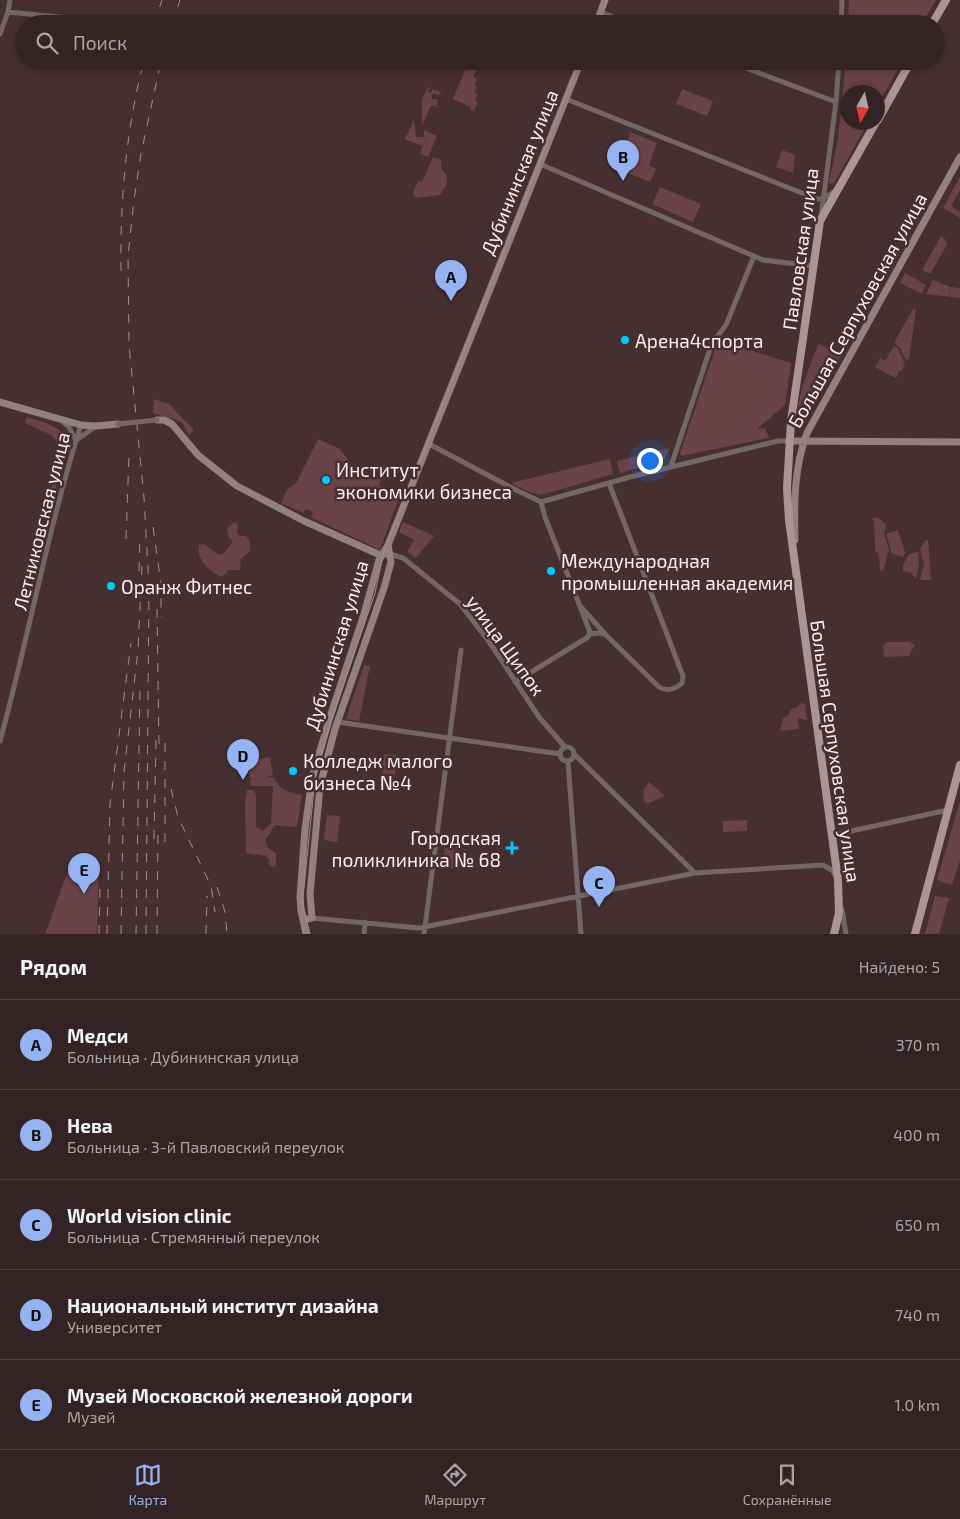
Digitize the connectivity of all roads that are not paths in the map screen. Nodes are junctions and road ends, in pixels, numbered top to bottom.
1 (10, 0) edge
2 (606, 0) edge
3 (842, 0) edge
4 (946, 0) edge
5 (8, 12) junction
6 (601, 12) junction
7 (39, 15) edge
8 (600, 15) edge
9 (608, 15) edge
10 (841, 15) edge
11 (937, 15) edge
12 (0, 32) edge
13 (577, 70) edge
14 (751, 70) edge
15 (838, 70) edge
16 (906, 70) edge
17 (566, 99) junction
18 (836, 102) junction
19 (885, 107) edge
20 (872, 130) edge
21 (960, 156) edge
22 (540, 164) junction
23 (826, 182) junction
24 (839, 188) junction
25 (822, 199) junction
26 (820, 221) junction
27 (754, 256) junction
28 (814, 266) junction
29 (0, 402) edge
30 (62, 420) junction
31 (157, 420) joint
32 (118, 424) joint
33 (81, 425) junction
34 (96, 426) junction
35 (76, 441) junction
36 (789, 441) junction
37 (804, 441) junction
38 (960, 442) edge
39 (429, 444) junction
40 (671, 466) junction
41 (609, 483) junction
42 (541, 502) junction
43 (388, 545) junction
44 (380, 554) junction
45 (390, 554) junction
46 (796, 573) junction
47 (581, 607) junction
48 (589, 634) junction
49 (606, 634) junction
50 (461, 650) dead end
51 (515, 682) junction
52 (338, 722) junction
53 (450, 739) junction
54 (0, 741) edge
55 (565, 747) junction
56 (560, 754) junction
57 (574, 754) junction
58 (568, 762) junction
59 (960, 765) edge
60 (948, 810) junction
61 (832, 835) junction
62 (695, 873) junction
63 (838, 880) junction
64 (578, 897) junction
65 (840, 901) junction
66 (312, 918) junction
67 (303, 920) junction
68 (365, 922) junction
69 (425, 927) junction
70 (306, 934) edge
71 (364, 934) edge
72 (424, 934) edge
73 (581, 934) edge
74 (834, 934) edge
75 (846, 934) edge
76 (915, 934) edge

1 - 5 street
2 - 6 main road
3 - 10 street
4 - 11 main road
5 - 7 street
5 - 12 street
6 - 8 main road
6 - 9 street
13 - 17 main road, Дубининская улица
14 - 18 street
15 - 18 street, Павловская улица
16 - 19 main road
17 - 22 main road, Дубининская улица
17 - 25 street
18 - 23 street, Павловская улица
20 - 24 main road
21 - 37 main road, Большая Серпуховская улица
22 - 27 street
22 - 39 main road, Дубининская улица
23 - 24 street
23 - 25 street, Павловская улица
24 - 25 street
24 - 26 main road
25 - 26 street, Павловская улица
26 - 28 main road, Павловская улица
27 - 28 street
27 - 40 street
28 - 36 main road, Павловская улица
29 - 30 main road
30 - 33 main road
30 - 35 street
31 - 32 street, bridge
31 - 44 main road
32 - 34 main road
33 - 34 main road
33 - 35 street, Летниковская улица
34 - 35 street
35 - 54 street, Летниковская улица
36 - 37 main road
36 - 40 street
36 - 46 main road, Большая Серпуховская улица
37 - 38 main road
37 - 46 main road, Большая Серпуховская улица
39 - 42 street
39 - 43 main road, Дубининская улица
40 - 41 street
41 - 42 street
41 - 49 street
42 - 47 street
43 - 44 main road, Дубининская улица
43 - 45 main road, Дубининская улица
44 - 45 main road
44 - 67 main road, Дубининская улица
45 - 51 street, улица Щипок
45 - 52 main road, Дубининская улица
46 - 61 main road, Большая Серпуховская улица
47 - 48 street
47 - 49 street
48 - 49 street
48 - 51 street
50 - 53 street
51 - 55 street, улица Щипок
52 - 53 street
52 - 66 main road, Дубининская улица
53 - 56 street
53 - 69 street
55 - 56 street
55 - 57 street
56 - 58 street
57 - 58 street
57 - 62 street
58 - 64 street
59 - 60 main road
60 - 61 street
60 - 76 main road
61 - 63 main road, Большая Серпуховская улица
62 - 63 street
62 - 64 street
63 - 65 main road, Большая Серпуховская улица
64 - 69 street
64 - 73 street
65 - 74 main road, Большая Серпуховская улица
65 - 75 street
66 - 67 main road
66 - 68 street
67 - 70 main road, Дубининская улица
68 - 69 street
68 - 71 street
69 - 72 street

